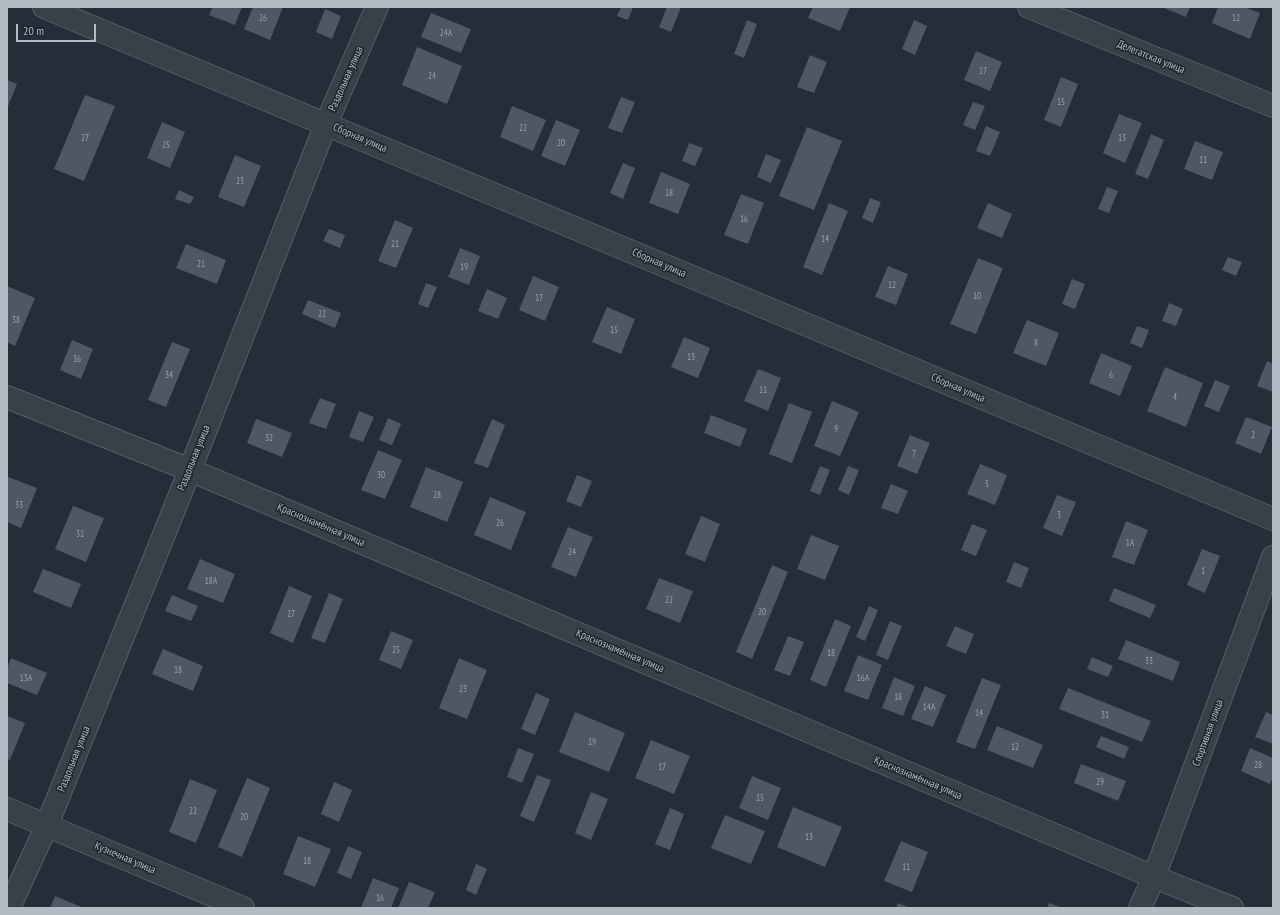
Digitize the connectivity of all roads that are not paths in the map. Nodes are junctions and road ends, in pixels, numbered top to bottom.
1 (44, 7) edge
2 (377, 7) edge
3 (1029, 7) edge
4 (1273, 106) edge
5 (326, 124) junction
6 (7, 397) edge
7 (190, 470) junction
8 (1273, 519) edge
9 (1273, 557) edge
10 (7, 809) edge
11 (47, 825) junction
12 (1154, 877) junction
13 (9, 908) edge
14 (243, 908) edge
15 (1140, 908) edge
16 (1232, 908) edge

1 - 5 street, Сборная улица
2 - 5 street, Раздольная улица
3 - 4 street, Делегатская улица
5 - 7 street, Раздольная улица
5 - 8 street, Сборная улица
6 - 7 street, Краснознамённая улица
7 - 11 street, Раздольная улица
7 - 12 street, Краснознамённая улица
9 - 12 street, Спортивная улица
10 - 11 street, Кузнечная улица
11 - 13 street, Раздольная улица
11 - 14 street, Кузнечная улица
12 - 15 street, Спортивная улица
12 - 16 street, Краснознамённая улица

